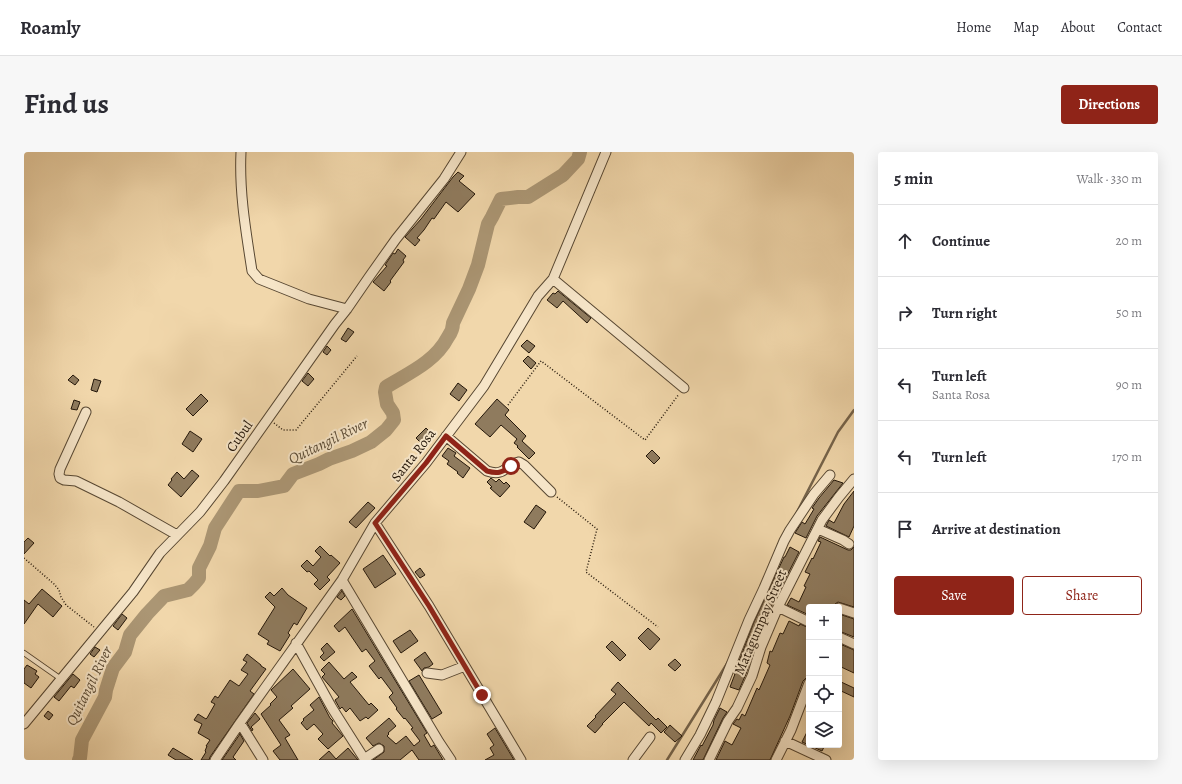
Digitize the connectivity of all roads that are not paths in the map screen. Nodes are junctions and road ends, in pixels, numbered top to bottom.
1 (242, 152) edge
2 (460, 152) edge
3 (606, 152) edge
4 (553, 279) junction
5 (348, 309) junction
6 (684, 388) road end
7 (86, 412) dead end
8 (446, 436) junction
9 (830, 475) dead end
10 (854, 479) edge
11 (551, 492) road end
12 (375, 523) junction
13 (818, 529) junction
14 (177, 535) junction
15 (849, 544) dead end
16 (342, 580) junction
17 (778, 607) junction
18 (842, 609) edge
19 (854, 613) edge
20 (806, 621) edge
21 (842, 638) edge
22 (296, 643) junction
23 (854, 644) edge
24 (24, 653) edge
25 (465, 666) junction
26 (427, 673) dead end
27 (61, 679) junction
28 (806, 690) edge
29 (240, 723) junction
30 (24, 724) edge
31 (650, 737) dead end
32 (785, 741) junction
33 (379, 749) dead end
34 (365, 759) edge
35 (215, 760) edge
36 (263, 760) edge
37 (451, 760) edge
38 (520, 760) edge
39 (633, 760) edge
40 (685, 760) edge
41 (709, 760) edge
42 (776, 760) edge
43 (826, 760) edge

1 - 5 street
2 - 5 street, Cubul
3 - 4 street, Santa Rosa
4 - 6 street
4 - 8 street, Santa Rosa
5 - 14 street, Cubul
7 - 14 street
8 - 11 street
8 - 12 street, Santa Rosa
9 - 40 street
10 - 13 street, Matagumpay Street
12 - 16 street, Santa Rosa
12 - 25 street
13 - 15 street
13 - 17 street, Matagumpay Street
14 - 27 street, Cubul
16 - 22 street, Santa Rosa
16 - 37 street
17 - 20 street
17 - 41 street, Matagumpay Street
18 - 19 street
21 - 23 street
22 - 29 street, Santa Rosa
22 - 34 street
24 - 27 lane
25 - 26 street
25 - 38 street
27 - 30 street, Cubul
28 - 32 street
29 - 35 street, Santa Rosa
29 - 36 street
31 - 39 street
32 - 42 street
32 - 43 street
33 - 34 street

